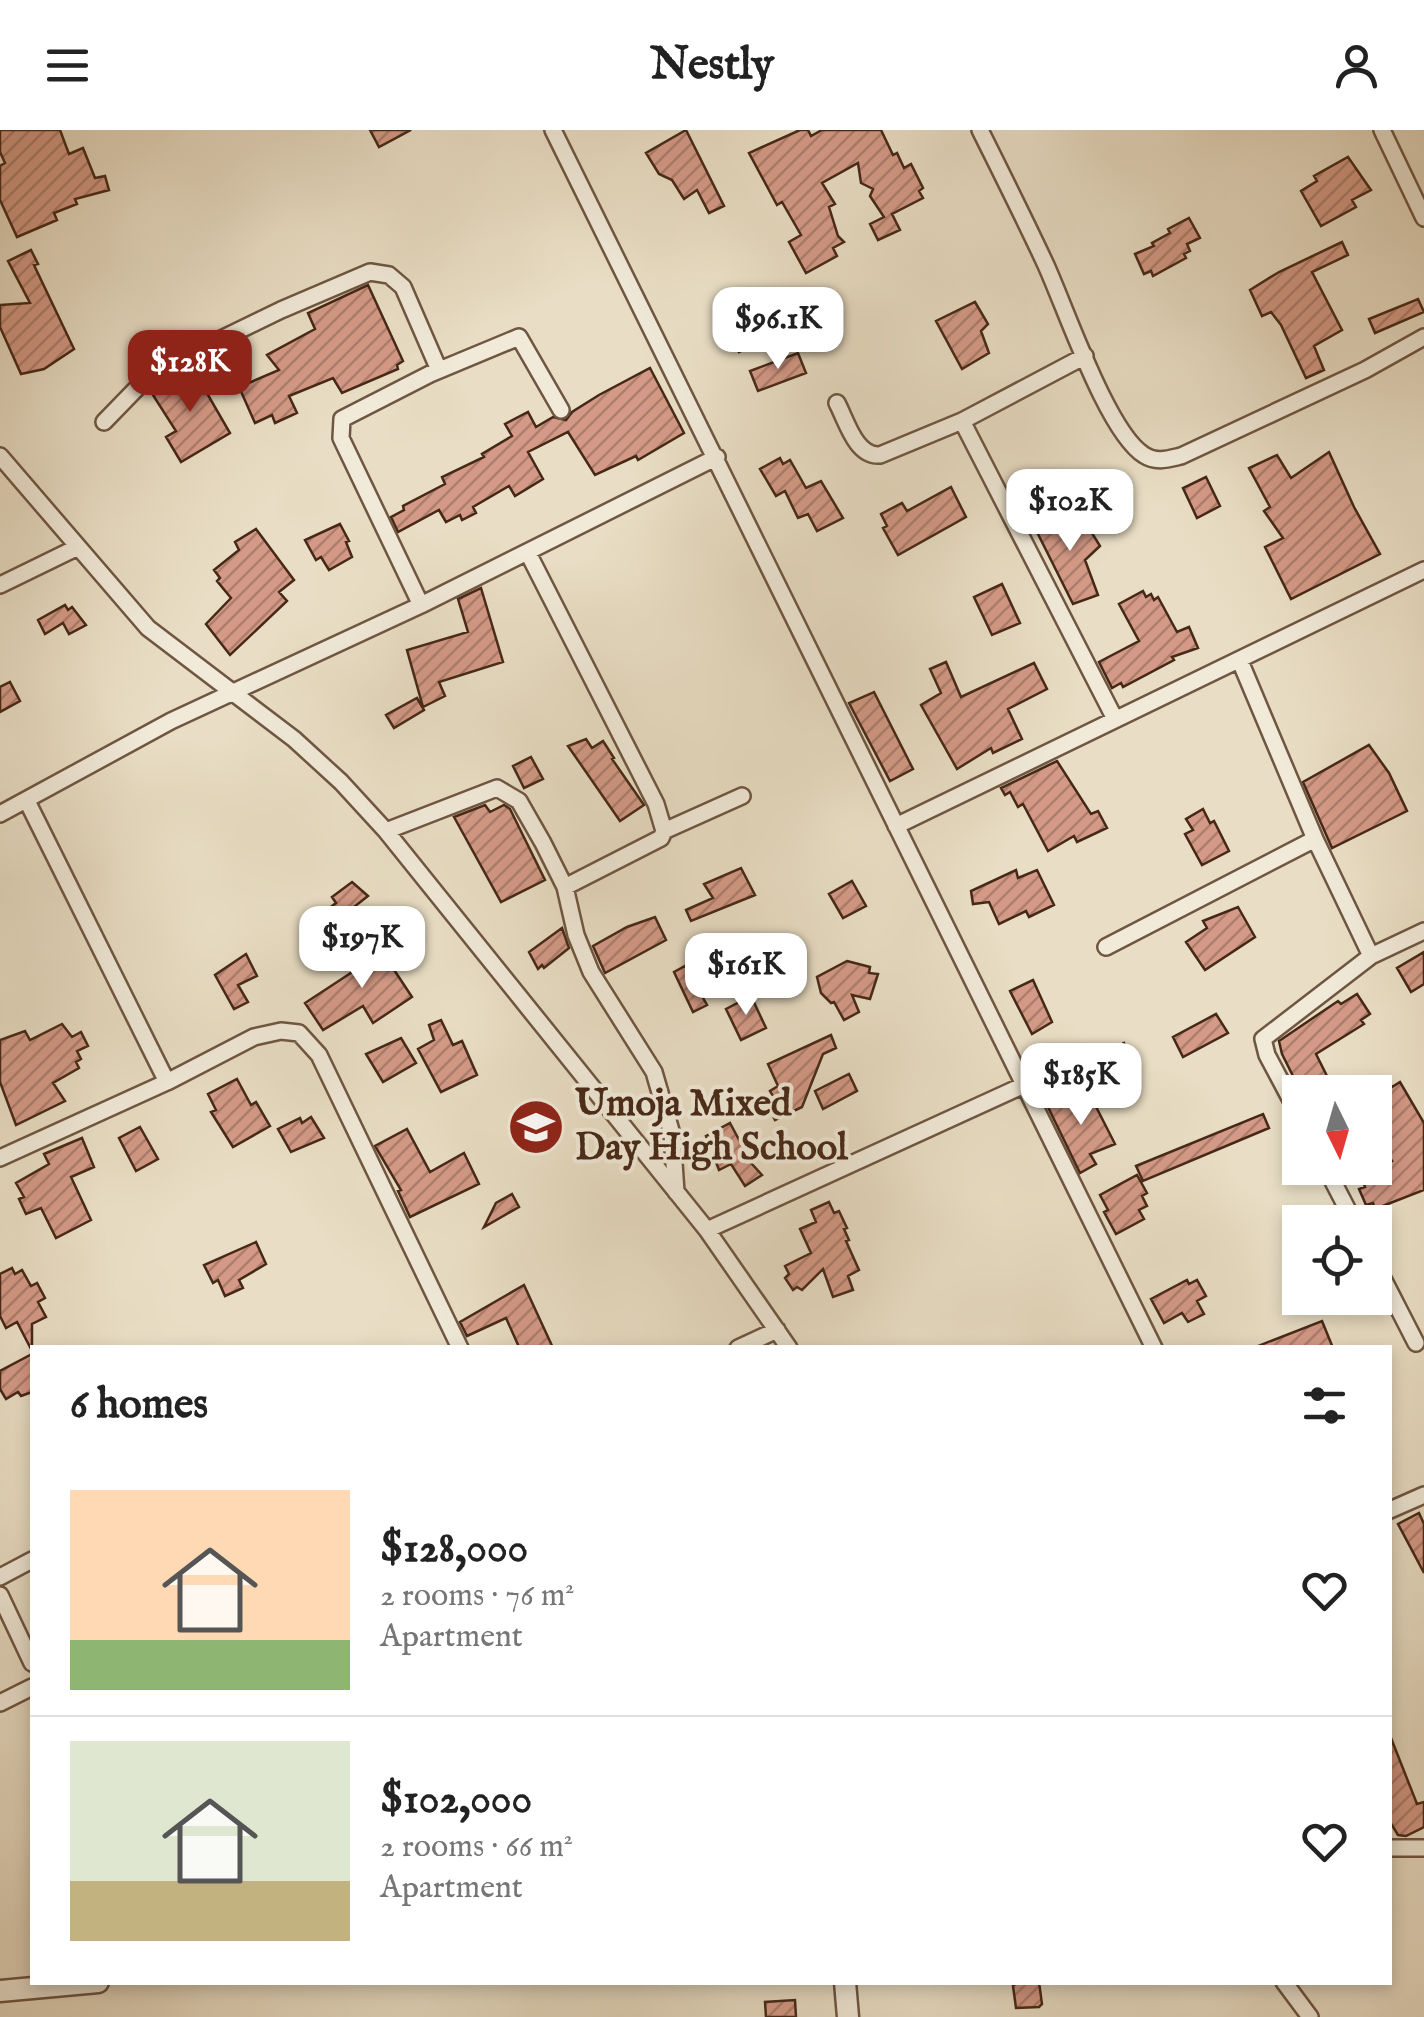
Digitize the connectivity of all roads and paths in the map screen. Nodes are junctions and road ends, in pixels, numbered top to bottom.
1 (553, 130) edge
2 (980, 130) edge
3 (1382, 130) edge
4 (1424, 178) edge
5 (1408, 184) junction
6 (1424, 218) edge
7 (1424, 337) edge
8 (1086, 356) junction
9 (439, 370) junction
10 (837, 404) dead end
11 (561, 410) dead end
12 (962, 420) junction
13 (104, 422) dead end
14 (0, 456) edge
15 (717, 457) junction
16 (78, 548) junction
17 (528, 553) junction
18 (1424, 570) edge
19 (0, 585) edge
20 (421, 605) junction
21 (1240, 660) junction
22 (233, 691) junction
23 (1115, 720) junction
24 (742, 796) dead end
25 (27, 801) junction
26 (0, 814) edge
27 (896, 826) junction
28 (386, 831) junction
29 (664, 831) junction
30 (1315, 839) junction
31 (564, 887) junction
32 (1424, 931) edge
33 (1106, 947) dead end
34 (1371, 956) junction
35 (167, 1082) junction
36 (1282, 1083) edge
37 (1022, 1086) junction
38 (0, 1158) edge
39 (676, 1192) junction
40 (707, 1230) junction
41 (1392, 1296) edge
42 (777, 1330) junction
43 (1416, 1342) dead end
44 (459, 1345) edge
45 (744, 1345) edge
46 (787, 1345) edge
47 (1152, 1345) edge
48 (1424, 1495) edge
49 (1392, 1509) edge
50 (30, 1561) edge
51 (0, 1577) edge
52 (0, 1595) edge
53 (30, 1659) edge
54 (30, 1688) edge
55 (0, 1703) edge
56 (1392, 1848) edge
57 (1424, 1848) edge
58 (65, 1985) edge
59 (845, 1985) edge
60 (1286, 1985) edge
61 (0, 1991) edge
62 (848, 2017) edge
63 (1310, 2017) edge

1 - 15 street
2 - 8 street
3 - 5 street
4 - 5 street
5 - 6 street
7 - 8 street
8 - 12 street
9 - 11 street
9 - 13 street
9 - 20 street
10 - 12 street
12 - 23 street
14 - 16 street
15 - 17 street
15 - 27 street
16 - 19 street
16 - 22 street
17 - 20 street
17 - 29 street
18 - 21 street
20 - 22 street
21 - 23 street
21 - 30 street
22 - 25 street
22 - 28 street
23 - 27 street
24 - 29 street
25 - 26 street
25 - 35 street
27 - 37 street
28 - 31 street
28 - 39 street
29 - 31 street
30 - 33 street
30 - 34 street
31 - 39 street
32 - 34 street
34 - 36 street
35 - 38 street
35 - 44 street
37 - 40 street
37 - 47 street
39 - 40 street
40 - 42 street
41 - 43 street
42 - 45 street
42 - 46 street
48 - 49 street
50 - 51 street
52 - 53 street
54 - 55 street
56 - 57 street
58 - 61 street
59 - 62 street
60 - 63 street

